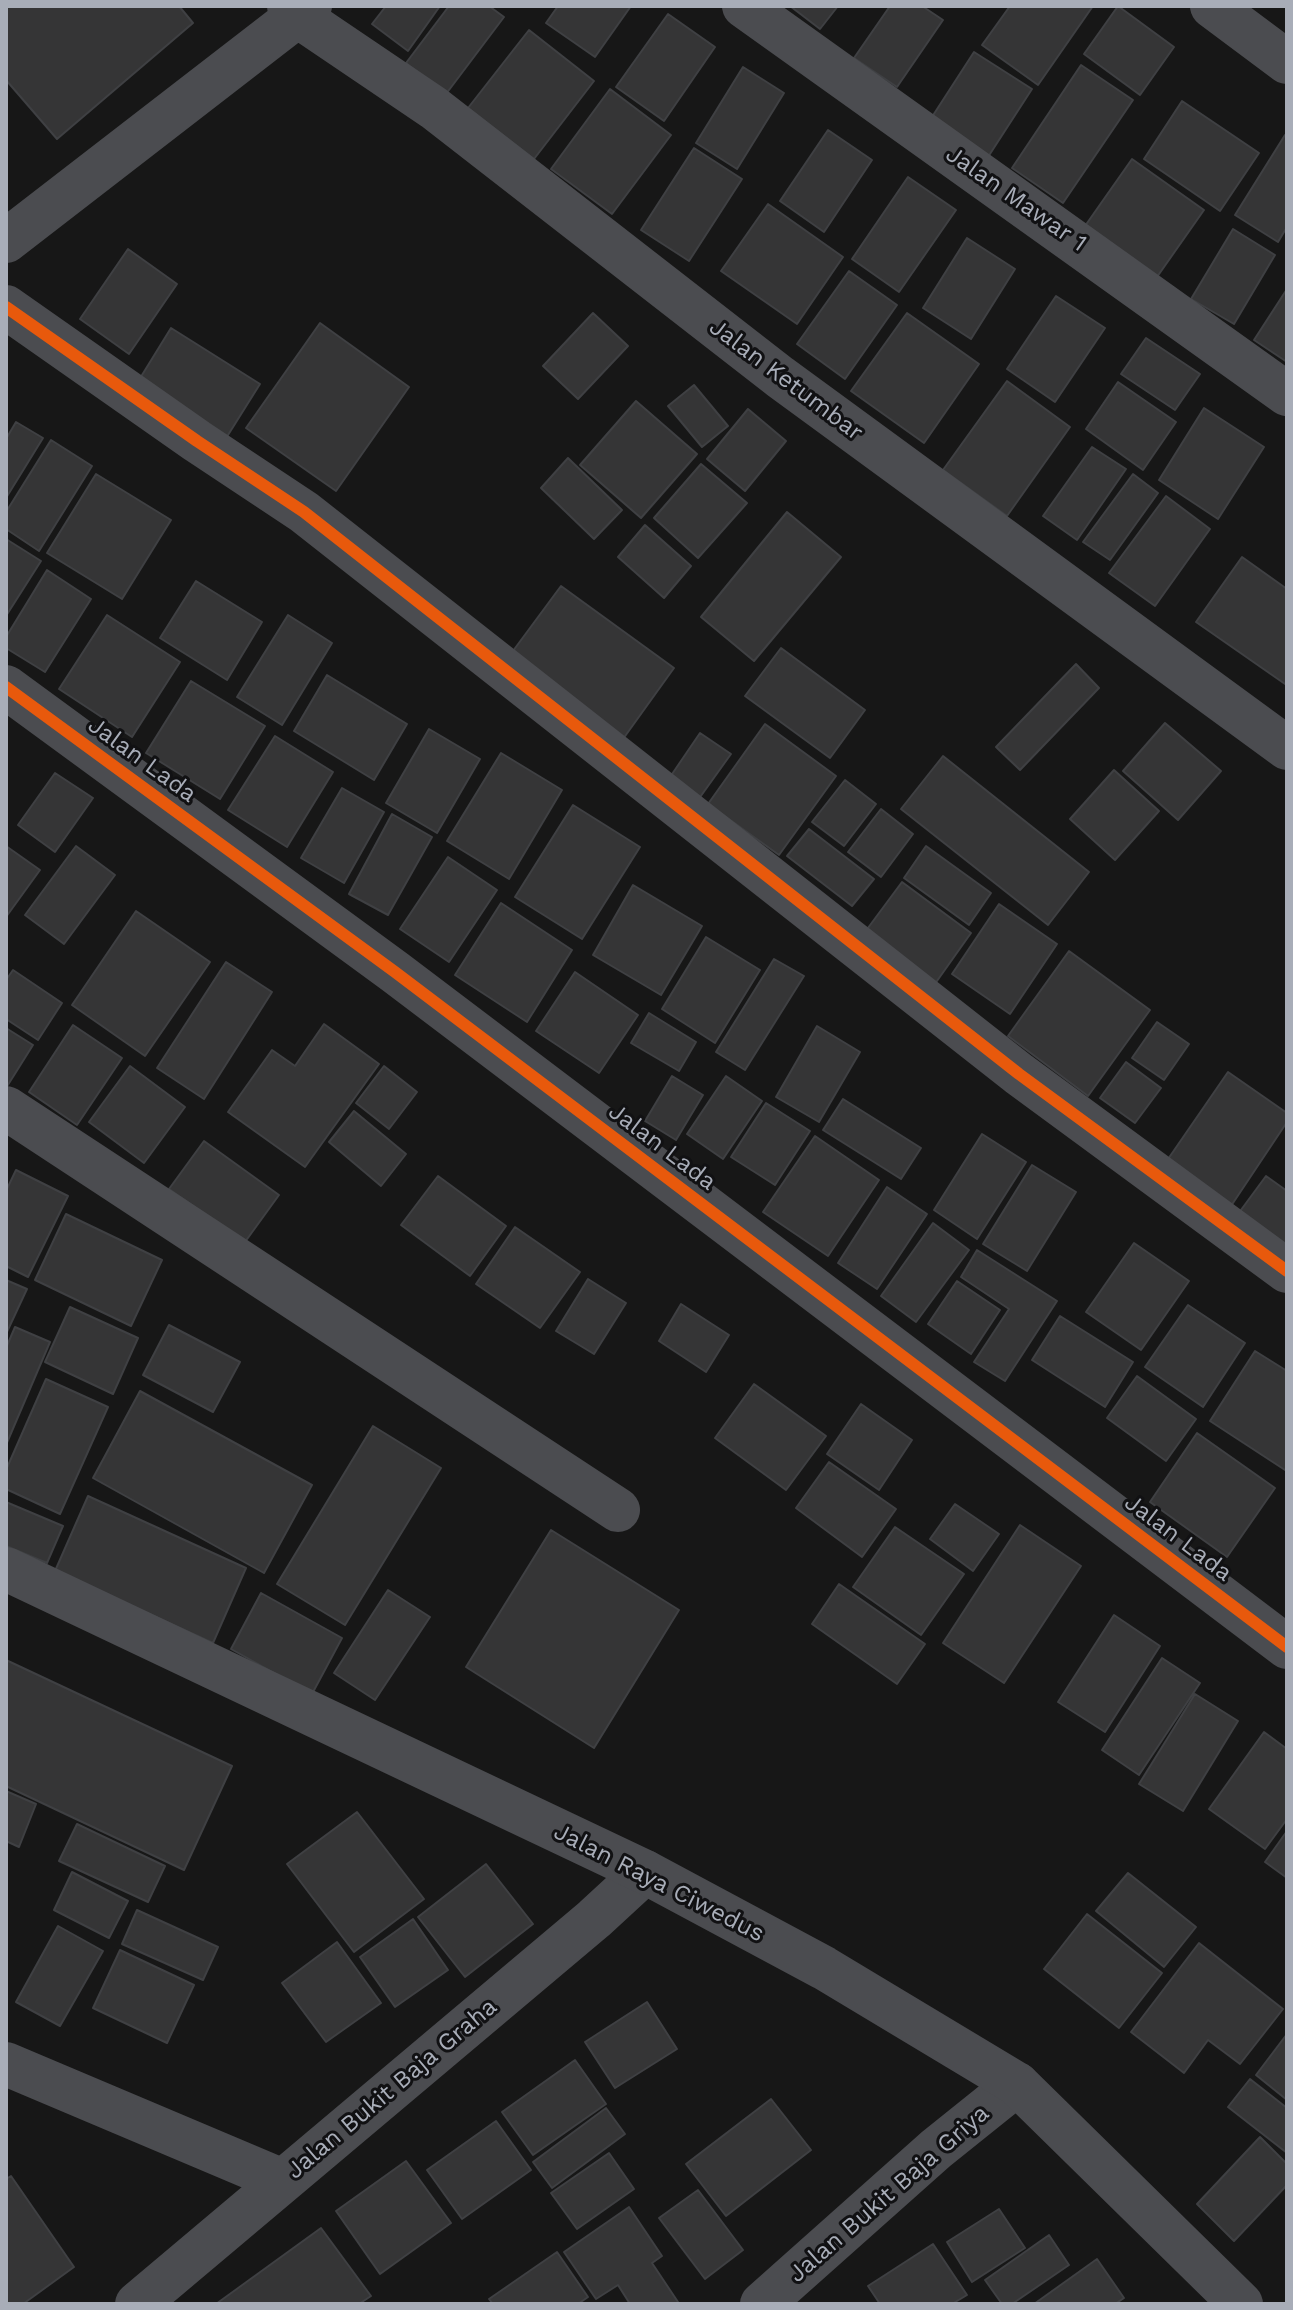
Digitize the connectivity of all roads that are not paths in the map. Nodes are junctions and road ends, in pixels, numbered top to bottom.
1 (744, 6) edge
2 (1212, 6) edge
3 (299, 9) edge
4 (1287, 62) edge
5 (6, 241) edge
6 (6, 307) edge
7 (1287, 394) edge
8 (6, 687) edge
9 (1287, 748) edge
10 (6, 1108) edge
11 (1287, 1271) edge
12 (618, 1510) dead end
13 (6, 1569) edge
14 (1287, 1647) edge
15 (645, 1872) junction
16 (6, 2064) edge
17 (1017, 2084) junction
18 (283, 2181) junction
19 (137, 2304) edge
20 (762, 2304) edge
21 (1241, 2304) edge

1 - 7 street, Jalan Mawar 1
2 - 4 street
3 - 5 street
3 - 9 street, Jalan Ketumbar
6 - 11 street
8 - 14 street, Jalan Lada
10 - 12 street
13 - 15 street, Jalan Raya Ciwedus
15 - 17 street, Jalan Raya Ciwedus
15 - 18 street, Jalan Bukit Baja Graha
16 - 18 street
17 - 20 street, Jalan Bukit Baja Griya
17 - 21 street, Jalan Raya Ciwedus
18 - 19 street, Jalan Bukit Baja Graha

